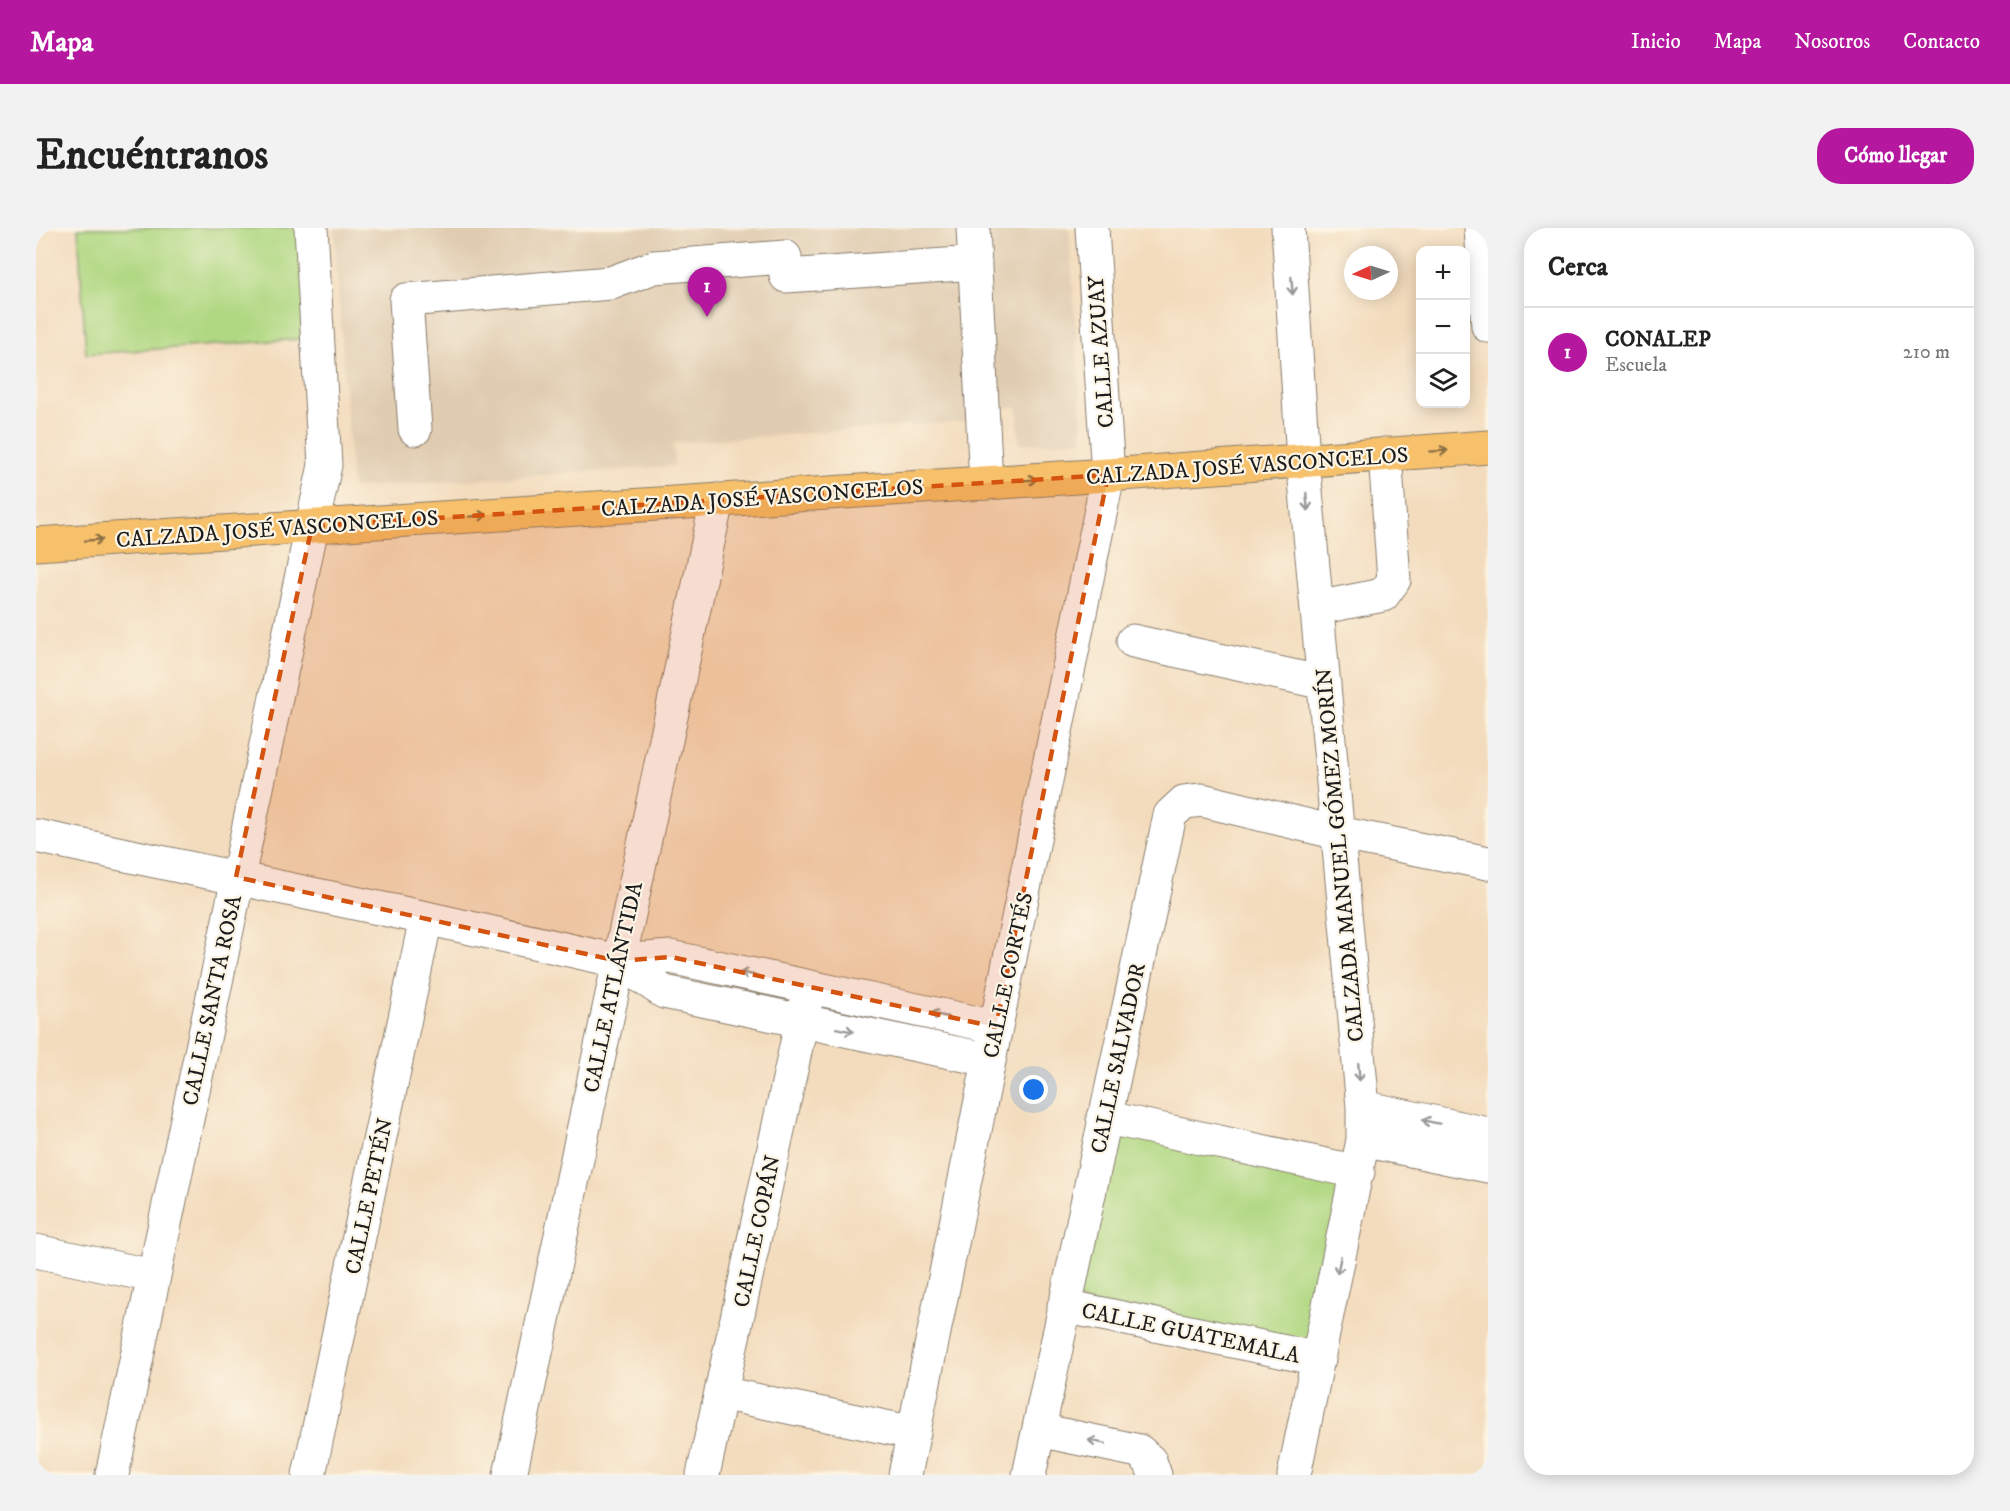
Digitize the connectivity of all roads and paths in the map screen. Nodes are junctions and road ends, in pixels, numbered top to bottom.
1 (311, 228) edge
2 (973, 228) edge
3 (1092, 228) edge
4 (1288, 228) edge
5 (1481, 228) edge
6 (975, 263) junction
7 (1488, 326) edge
8 (415, 429) dead end
9 (1488, 447) edge
10 (1385, 454) junction
11 (1303, 459) junction
12 (1108, 475) junction
13 (986, 483) junction
14 (717, 500) junction
15 (312, 526) junction
16 (36, 544) edge
17 (1317, 608) junction
18 (1133, 641) dead end
19 (1324, 683) junction
20 (1338, 833) junction
21 (36, 836) edge
22 (1488, 862) edge
23 (236, 877) junction
24 (426, 918) junction
25 (618, 961) junction
26 (809, 987) junction
27 (802, 1021) junction
28 (996, 1027) junction
29 (989, 1060) junction
30 (1363, 1107) junction
31 (1103, 1117) junction
32 (1488, 1134) edge
33 (1363, 1140) junction
34 (1488, 1166) edge
35 (1358, 1172) junction
36 (36, 1251) edge
37 (153, 1276) junction
38 (1064, 1306) junction
39 (1318, 1359) junction
40 (721, 1394) junction
41 (1039, 1430) junction
42 (914, 1433) junction
43 (112, 1475) edge
44 (309, 1475) edge
45 (510, 1475) edge
46 (703, 1475) edge
47 (905, 1475) edge
48 (1029, 1475) edge
49 (1155, 1475) edge
50 (1294, 1475) edge

1 - 15 street, CALLE SANTA ROSA
2 - 6 street
3 - 12 street, CALLE AZUAY
4 -> 11 street, CALZADA MANUEL GÓMEZ MORÍN
5 - 7 street
6 - 8 street
6 - 13 street
10 -> 9 main road, CALZADA JOSÉ VASCONCELOS
10 - 11 main road, CALZADA JOSÉ VASCONCELOS
10 - 17 street
11 - 12 main road, CALZADA JOSÉ VASCONCELOS
11 -> 17 street, CALZADA MANUEL GÓMEZ MORÍN
13 -> 12 main road, CALZADA JOSÉ VASCONCELOS
12 - 28 street, CALLE CORTÉS
13 - 14 main road, CALZADA JOSÉ VASCONCELOS
15 -> 14 main road, CALZADA JOSÉ VASCONCELOS
14 - 25 street, CALLE ATLÁNTIDA
16 -> 15 main road, CALZADA JOSÉ VASCONCELOS
15 - 23 street, CALLE SANTA ROSA
17 - 19 street, CALZADA MANUEL GÓMEZ MORÍN
18 - 19 street
19 - 20 street, CALZADA MANUEL GÓMEZ MORÍN
20 - 22 street, CALLE SALVADOR
20 -> 30 street, CALZADA MANUEL GÓMEZ MORÍN
20 - 31 street, CALLE SALVADOR
21 - 23 street
23 - 24 street
23 - 37 street, CALLE SANTA ROSA
24 - 25 street
24 - 44 street, CALLE PETÉN
26 -> 25 street
25 - 27 street
25 - 45 street, CALLE ATLÁNTIDA
26 - 27 street, CALLE COPÁN
28 -> 26 street
27 -> 29 street
27 - 40 street, CALLE COPÁN
28 - 29 street, CALLE CORTÉS
29 - 42 street, CALLE CORTÉS
32 -> 30 street
30 - 33 street, CALZADA MANUEL GÓMEZ MORÍN
31 - 35 street
31 - 38 street, CALLE SALVADOR
33 - 34 street
33 - 35 street, CALZADA MANUEL GÓMEZ MORÍN
35 -> 39 street, CALZADA MANUEL GÓMEZ MORÍN
36 - 37 street
37 - 43 street, CALLE SANTA ROSA
38 - 39 street, CALLE GUATEMALA
38 - 41 street, CALLE SALVADOR
39 - 50 street, CALZADA MANUEL GÓMEZ MORÍN
40 - 42 street
40 - 46 street, CALLE COPÁN
41 - 48 street, CALLE SALVADOR
49 -> 41 street
42 - 47 street, CALLE CORTÉS

